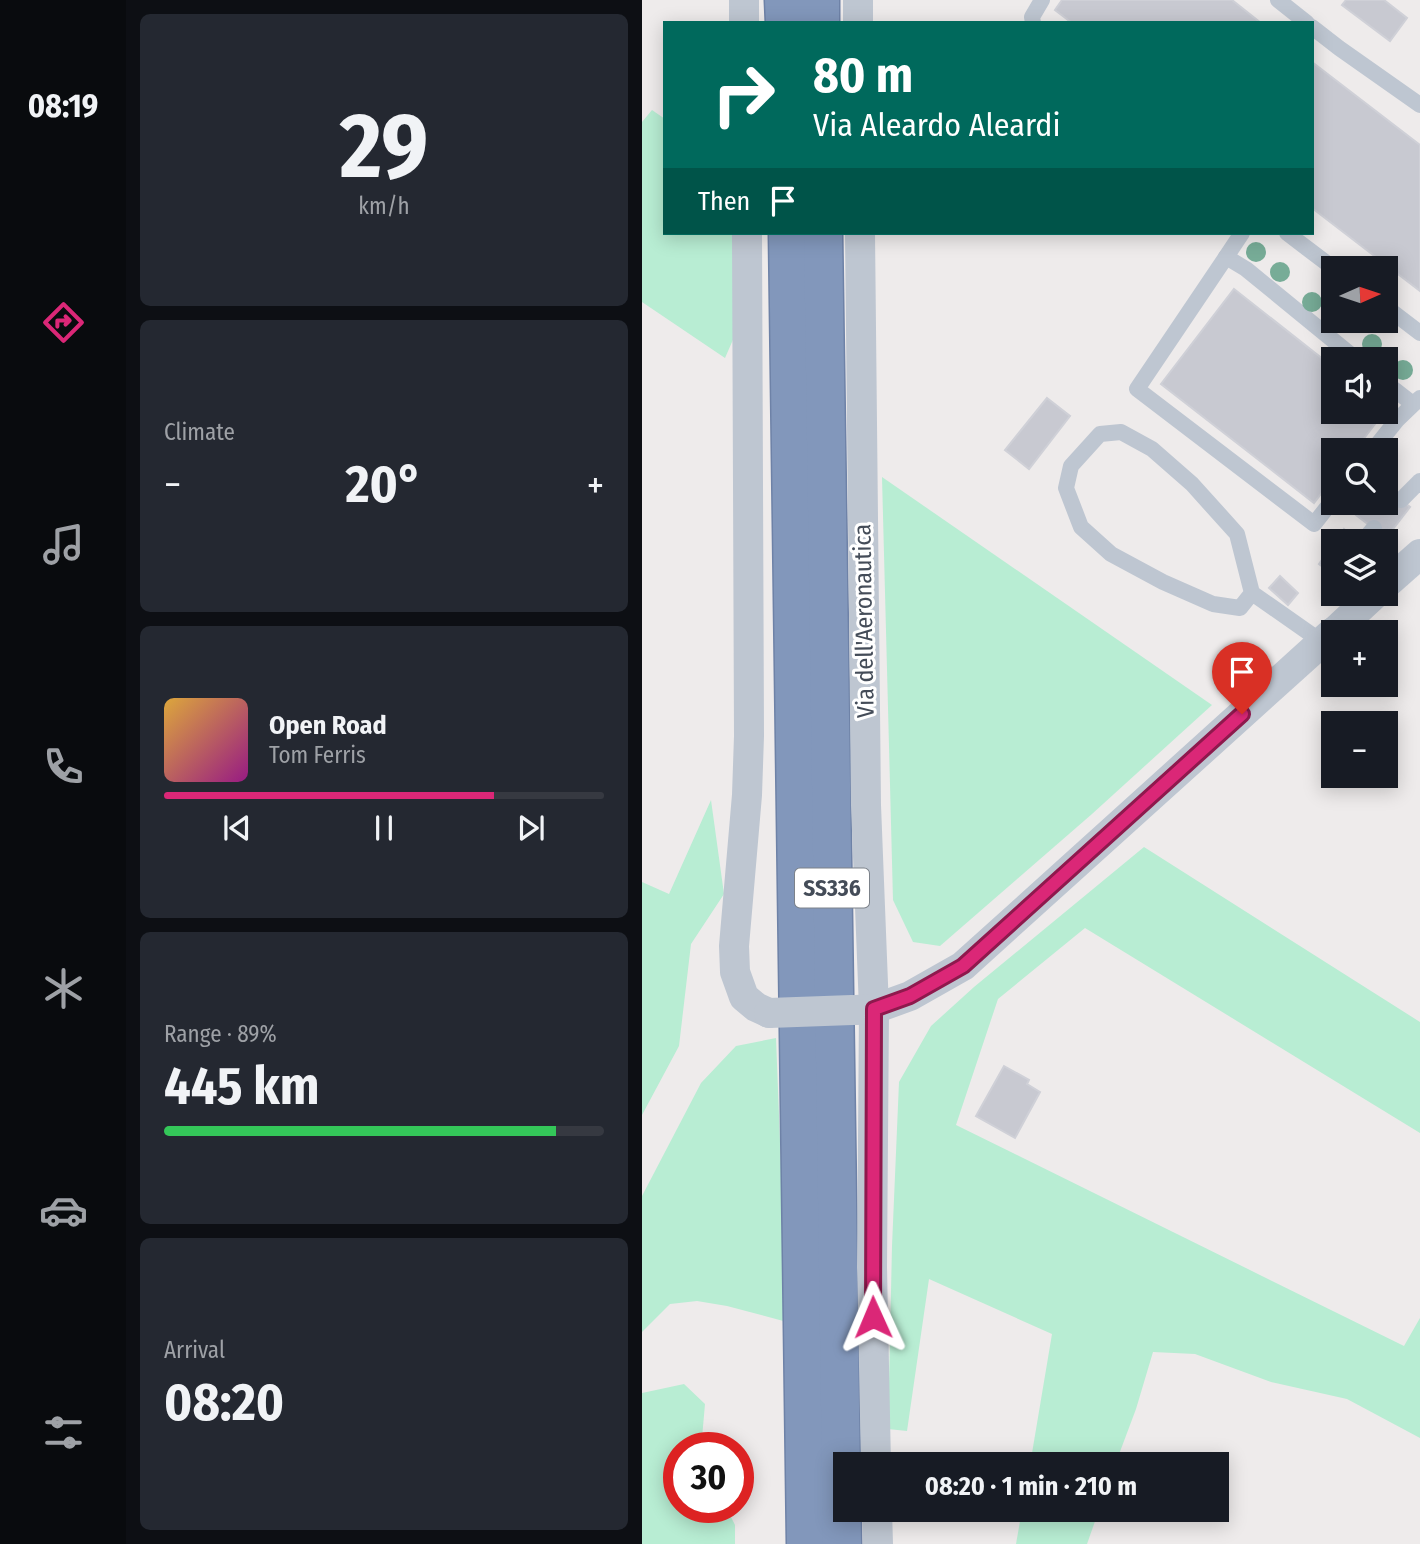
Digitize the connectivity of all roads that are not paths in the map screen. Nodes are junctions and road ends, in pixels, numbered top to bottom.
1 (744, 0) edge
2 (784, 0) edge
3 (819, 0) edge
4 (858, 0) edge
5 (1042, 0) edge
6 (1278, 0) edge
7 (744, 21) edge
8 (785, 21) edge
9 (820, 21) edge
10 (858, 21) edge
11 (1033, 21) edge
12 (1304, 21) edge
13 (1314, 29) edge
14 (1420, 105) edge
15 (746, 235) edge
16 (788, 235) edge
17 (823, 235) edge
18 (860, 235) edge
19 (1241, 235) edge
20 (1290, 235) edge
21 (1226, 257) junction
22 (1321, 259) edge
23 (1398, 316) edge
24 (1420, 332) edge
25 (1341, 347) edge
26 (1398, 390) edge
27 (1416, 401) edge
28 (1383, 438) edge
29 (1420, 481) edge
30 (1401, 500) dead end
31 (1321, 515) edge
32 (1420, 554) edge
33 (1398, 573) edge
34 (1252, 593) junction
35 (1362, 606) edge
36 (1346, 620) edge
37 (1321, 630) edge
38 (1321, 643) edge
39 (863, 1010) junction
40 (876, 1452) edge
41 (877, 1522) edge
42 (806, 1544) edge
43 (842, 1544) edge
44 (878, 1544) edge

1 - 7 street
2 - 8 highway
3 - 9 highway
4 - 10 street
5 - 11 lane
6 - 12 lane
13 - 14 lane
15 - 39 street, bridge
16 - 42 highway, SS336
17 - 43 highway, SS336
18 - 39 street, Via dell'Aeronautica
19 - 21 lane
20 - 22 lane
21 - 25 lane
21 - 31 lane
23 - 24 lane
26 - 27 lane
27 - 28 lane
29 - 30 lane
32 - 33 street
34 - 34 lane
34 - 37 lane
35 - 36 street
38 - 39 street
39 - 40 street, Via dell'Aeronautica
41 - 44 street

